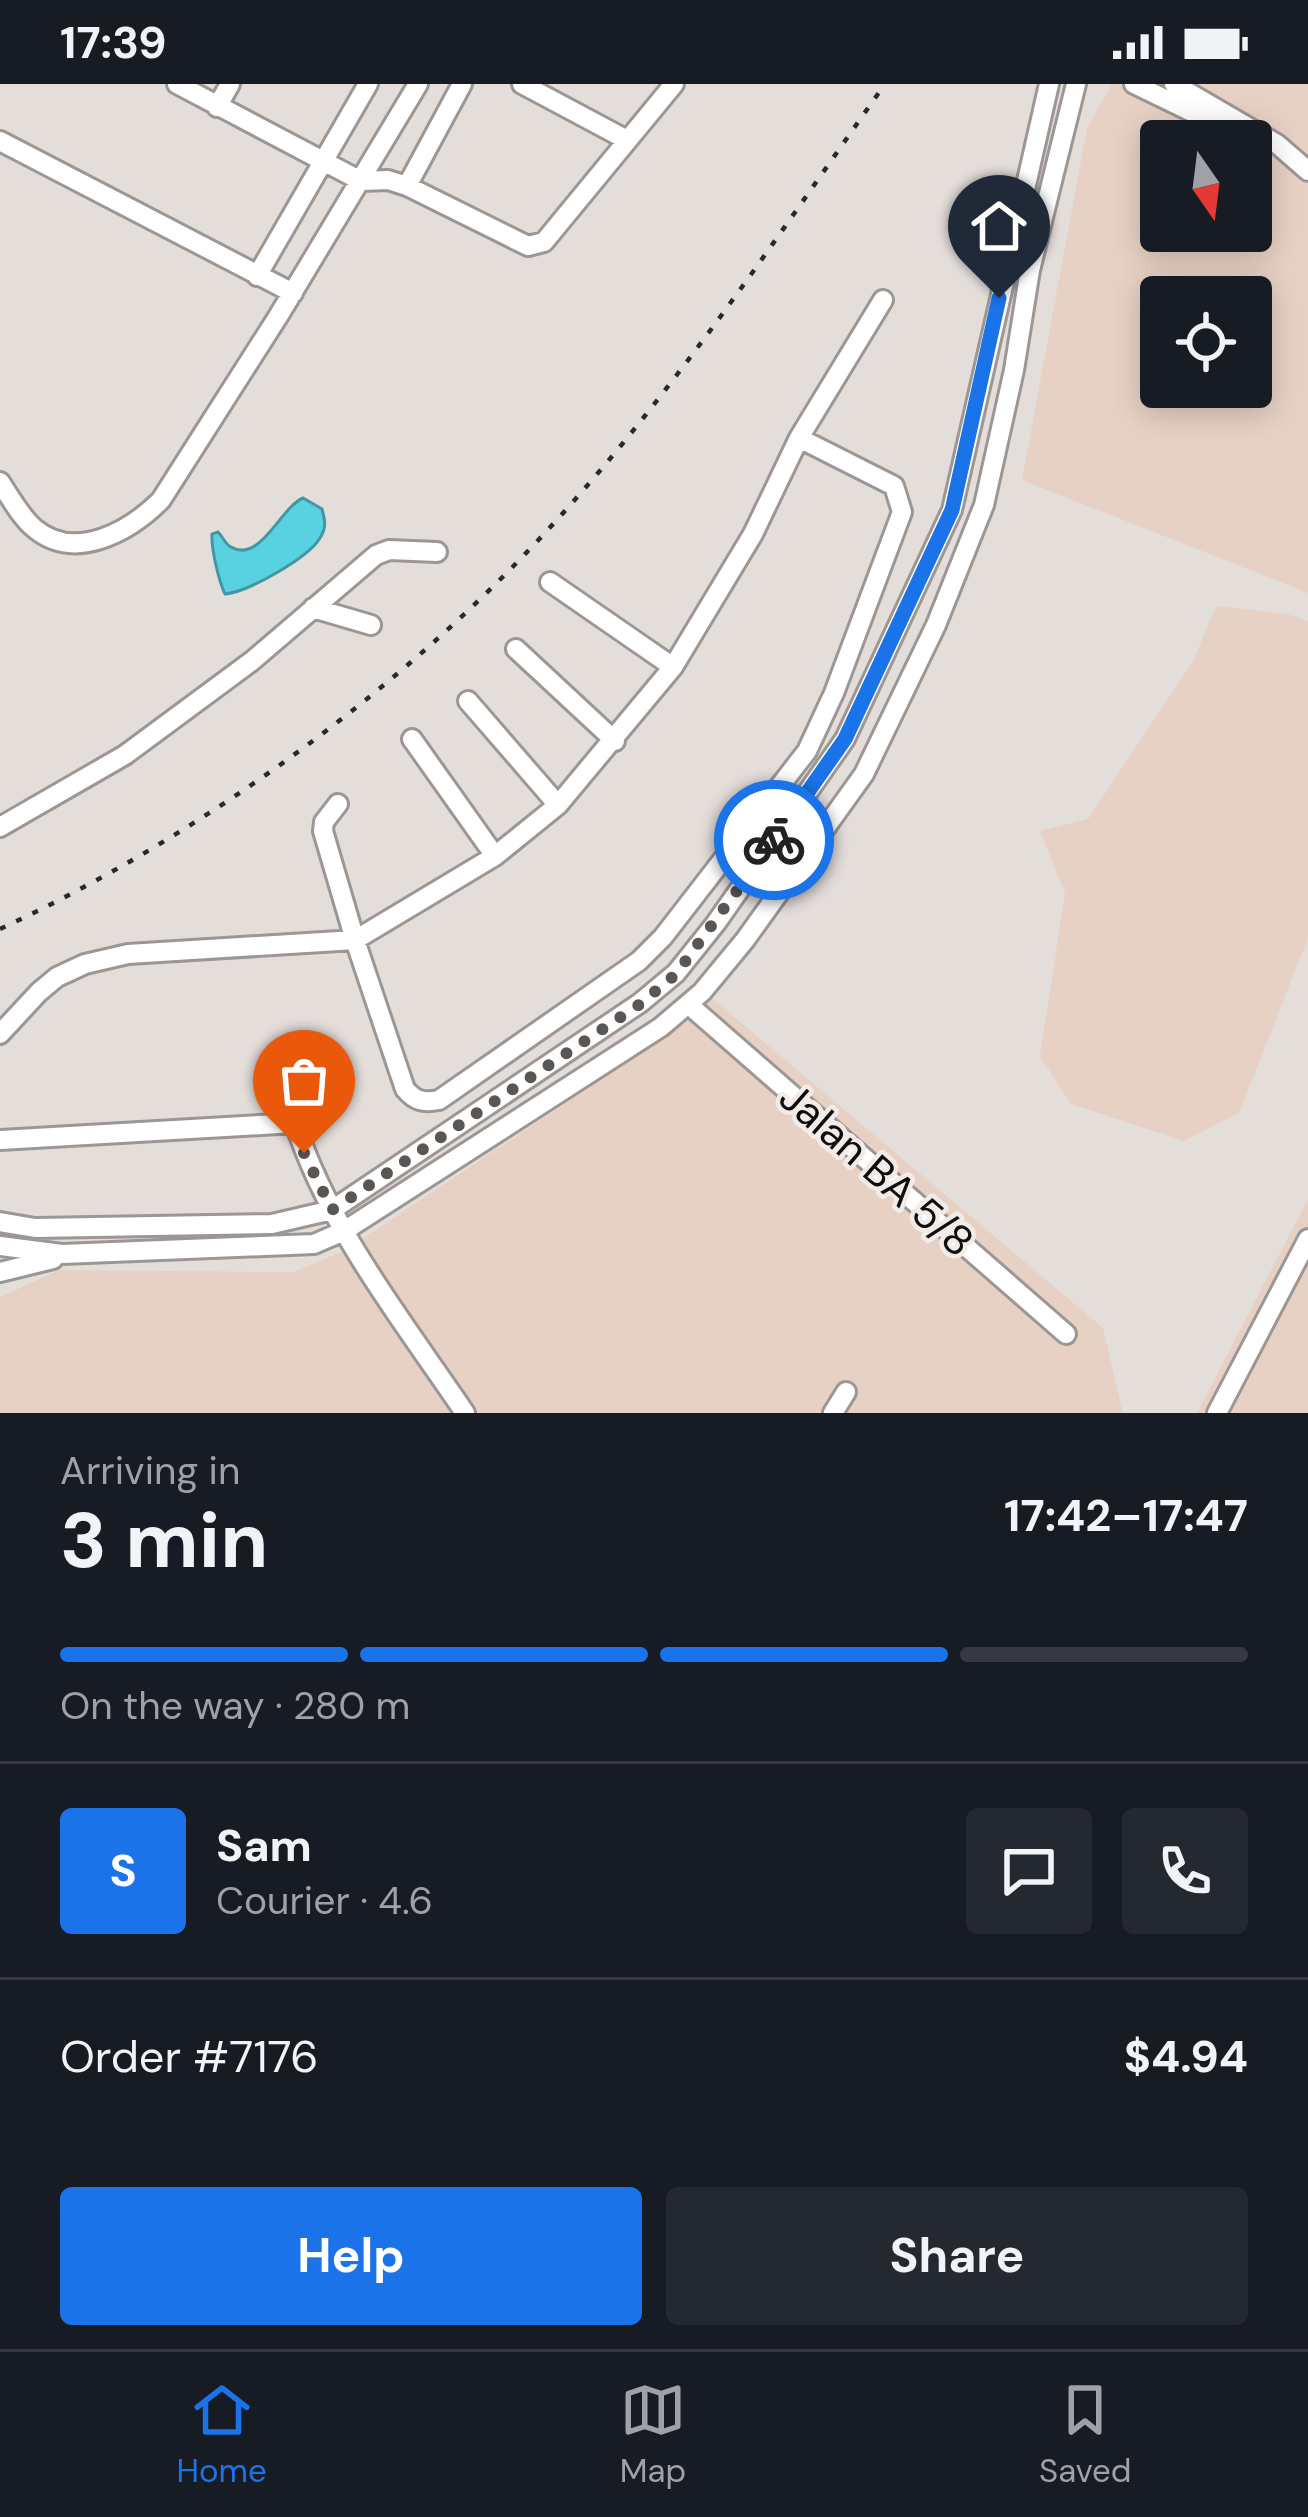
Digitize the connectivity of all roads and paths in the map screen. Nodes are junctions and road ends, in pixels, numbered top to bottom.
1 (177, 84) edge
2 (230, 84) edge
3 (368, 84) edge
4 (418, 84) edge
5 (462, 84) edge
6 (522, 84) edge
7 (674, 84) edge
8 (1049, 84) edge
9 (1076, 84) edge
10 (1086, 84) edge
11 (1134, 84) edge
12 (1174, 84) edge
13 (1068, 104) junction
14 (217, 107) junction
15 (1216, 120) edge
16 (1235, 120) edge
17 (627, 140) junction
18 (0, 141) edge
19 (1272, 142) edge
20 (323, 164) junction
21 (1308, 171) edge
22 (361, 182) junction
23 (406, 186) junction
24 (257, 276) junction
25 (293, 292) junction
26 (883, 300) dead end
27 (799, 438) junction
28 (0, 482) edge
29 (7, 506) edge
30 (437, 552) dead end
31 (550, 582) dead end
32 (313, 608) junction
33 (371, 625) dead end
34 (516, 649) dead end
35 (674, 667) junction
36 (468, 701) dead end
37 (412, 740) dead end
38 (615, 740) junction
39 (338, 804) dead end
40 (558, 805) junction
41 (0, 826) edge
42 (495, 856) junction
43 (355, 940) junction
44 (688, 1004) junction
45 (0, 1034) edge
46 (505, 1057) junction
47 (522, 1082) junction
48 (0, 1140) edge
49 (332, 1210) junction
50 (0, 1222) edge
51 (344, 1231) junction
52 (1308, 1239) edge
53 (0, 1246) edge
54 (62, 1254) junction
55 (0, 1272) edge
56 (1066, 1334) dead end
57 (846, 1391) dead end
58 (465, 1413) edge
59 (833, 1413) edge
60 (1216, 1413) edge

1 - 14 street
2 - 14 street
3 - 20 street
4 - 22 street
5 - 23 street
6 - 17 street
7 - 17 street
8 - 47 street
9 - 13 street
10 - 13 street
11 - 15 street
12 - 16 street
13 - 44 street
14 - 20 street
17 - 23 street
18 - 24 street
19 - 21 street
20 - 22 street
20 - 24 street
22 - 23 street
22 - 25 street
24 - 25 street
25 - 29 street
26 - 27 street
27 - 35 street
27 - 46 street
28 - 29 street
30 - 32 street
31 - 35 street
32 - 33 street
32 - 41 street
34 - 38 street
35 - 38 street
36 - 40 street
37 - 42 street
38 - 40 street
39 - 43 street
40 - 42 street
42 - 43 street
43 - 45 street
43 - 46 street
44 - 51 street
44 - 56 street, Jalan BA 5/8
46 - 47 street
47 - 49 street
48 - 49 street
49 - 50 street
49 - 51 street
51 - 54 street
51 - 58 street
52 - 60 street
53 - 54 street
54 - 55 street
57 - 59 street

